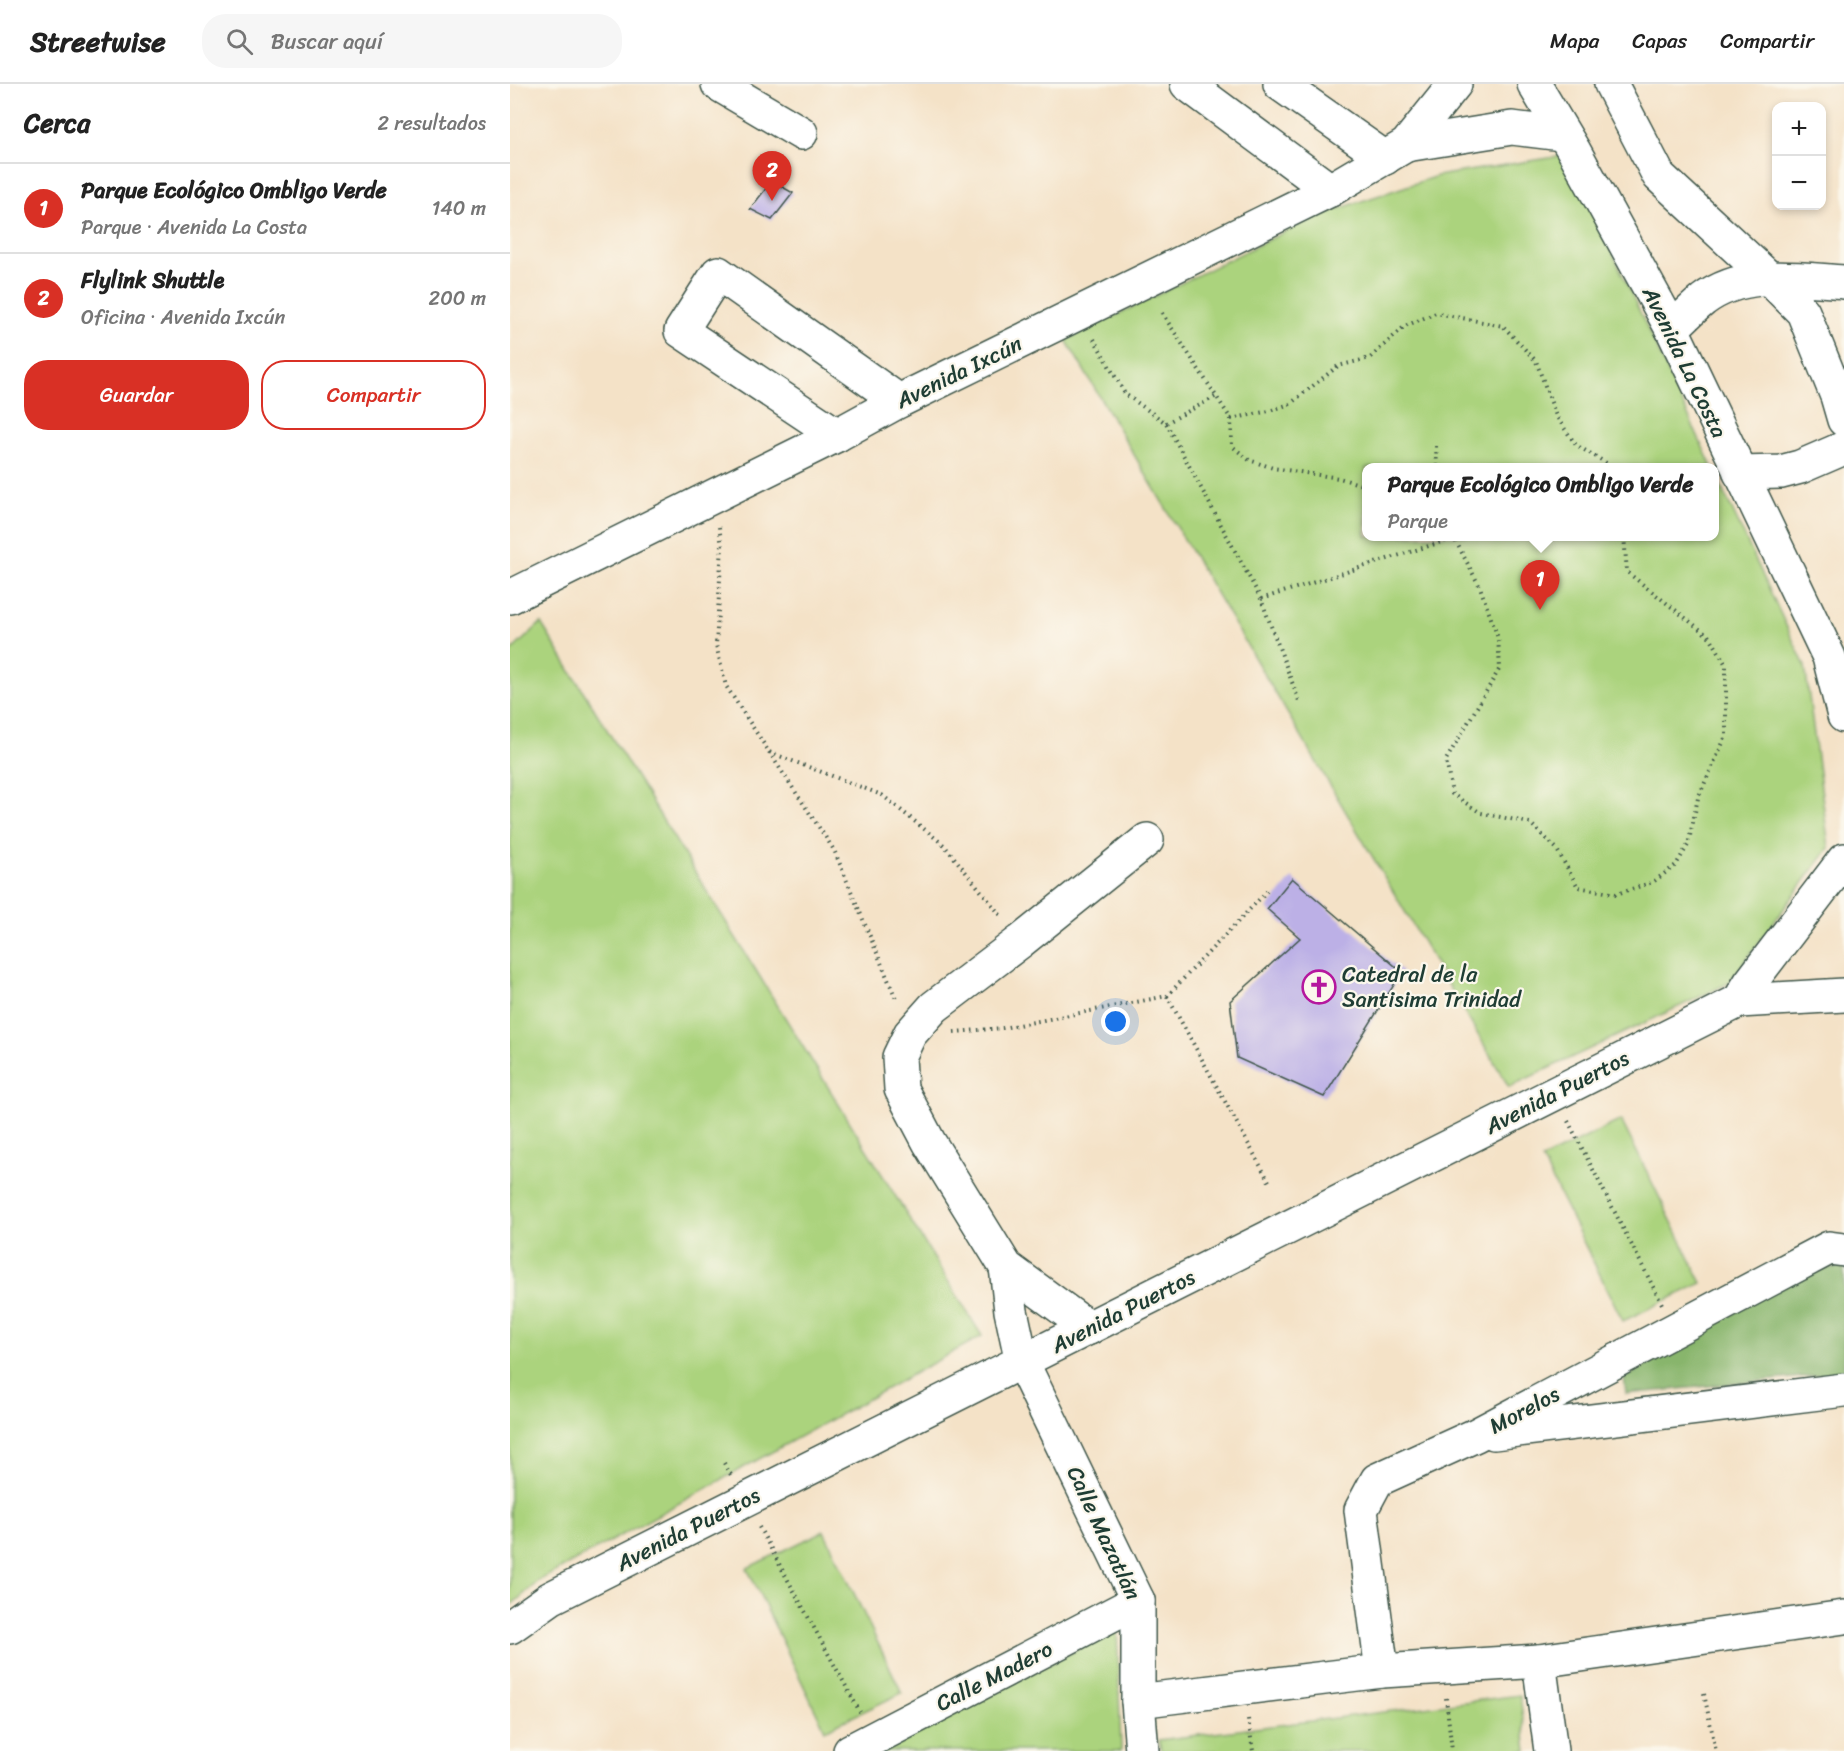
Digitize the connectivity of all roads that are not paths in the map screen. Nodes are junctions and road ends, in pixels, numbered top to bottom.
1 (718, 84) edge
2 (1187, 84) edge
3 (1280, 84) edge
4 (1455, 84) edge
5 (1534, 84) edge
6 (1611, 84) edge
7 (801, 133) dead end
8 (1562, 134) junction
9 (1396, 151) junction
10 (1330, 190) junction
11 (1769, 278) junction
12 (1844, 282) edge
13 (1672, 329) junction
14 (899, 401) junction
15 (1844, 420) edge
16 (837, 435) junction
17 (1844, 448) edge
18 (1740, 473) junction
19 (510, 597) edge
20 (1844, 716) edge
21 (1147, 840) dead end
22 (1844, 860) edge
23 (1844, 995) edge
24 (1739, 1001) junction
25 (1844, 1250) edge
26 (1006, 1267) junction
27 (1089, 1328) junction
28 (1022, 1362) junction
29 (1844, 1390) edge
30 (1476, 1435) junction
31 (1138, 1601) junction
32 (1844, 1617) edge
33 (510, 1627) edge
34 (1539, 1661) junction
35 (1382, 1671) junction
36 (1138, 1701) junction
37 (862, 1745) edge
38 (1142, 1751) edge
39 (1551, 1751) edge

1 - 7 street
2 - 10 street
3 - 9 street
4 - 9 street, Avenida Ixcún
5 - 8 street, Avenida La Costa
6 - 11 street
8 - 9 street, Avenida Ixcún
8 - 13 street, Avenida La Costa
9 - 10 street, Avenida Ixcún
10 - 14 street, Avenida Ixcún
11 - 12 street
11 - 13 street
11 - 15 street
13 - 18 street, Avenida La Costa
14 - 16 street, Avenida Ixcún
14 - 16 street
16 - 19 street, Avenida Ixcún
17 - 18 street
18 - 20 street, Avenida La Costa
21 - 26 street
22 - 24 street
23 - 24 street, Avenida Puertos
24 - 27 street, Avenida Puertos
25 - 30 street, Morelos
26 - 27 street
26 - 28 street, Calle Mazatlán
27 - 28 street, Avenida Puertos
28 - 31 street, Calle Mazatlán
28 - 33 street, Avenida Puertos
29 - 30 street
30 - 35 street, Morelos
31 - 36 street, Calle Mazatlán
31 - 37 street, Calle Madero
32 - 34 street
34 - 35 street
34 - 39 street
35 - 36 street
36 - 38 street, Calle Mazatlán

